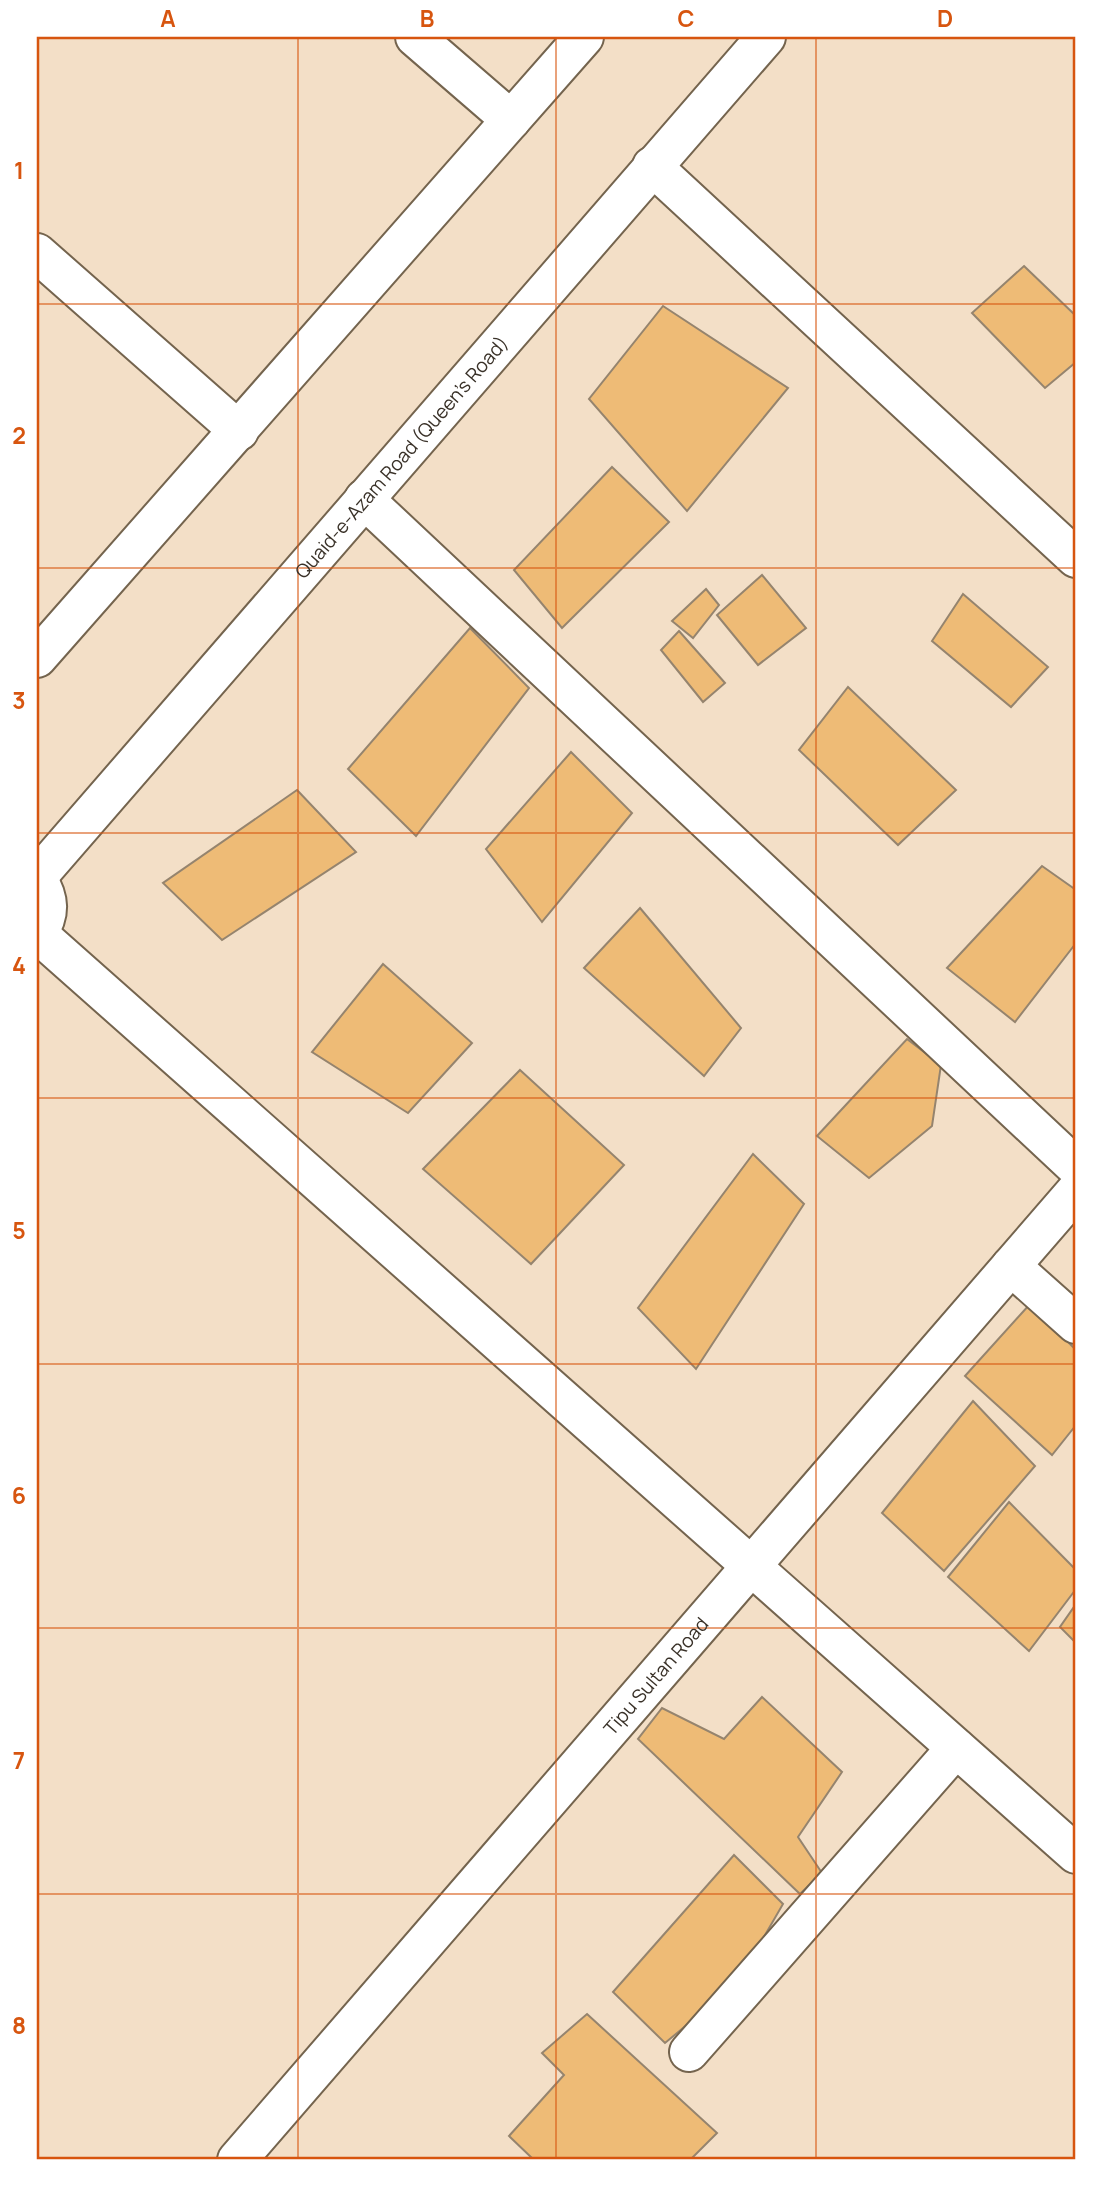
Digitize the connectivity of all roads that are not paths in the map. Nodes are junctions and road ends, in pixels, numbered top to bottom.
1 (415, 37) edge
2 (584, 37) edge
3 (766, 37) edge
4 (511, 120) junction
5 (652, 166) junction
6 (37, 253) edge
7 (239, 431) junction
8 (364, 499) junction
9 (1076, 558) edge
10 (37, 658) edge
11 (37, 877) edge
12 (37, 934) edge
13 (1076, 1167) edge
14 (1076, 1191) edge
15 (1011, 1266) junction
16 (1076, 1324) edge
17 (749, 1567) junction
18 (956, 1748) junction
19 (1076, 1854) edge
20 (689, 2052) dead end
21 (237, 2160) edge

1 - 4 street
2 - 4 street
3 - 5 street, Quaid-e-Azam Road (Queen's Road)
4 - 7 street
5 - 8 street, Quaid-e-Azam Road (Queen's Road)
5 - 9 street
6 - 7 street
7 - 10 street
8 - 11 street, Quaid-e-Azam Road (Queen's Road)
8 - 13 street
11 - 12 street, Quaid-e-Azam Road (Queen's Road)
12 - 17 street
14 - 15 street, Tipu Sultan Road
15 - 16 street
15 - 17 street, Tipu Sultan Road
17 - 18 street
17 - 21 street, Tipu Sultan Road
18 - 19 street
18 - 20 street

